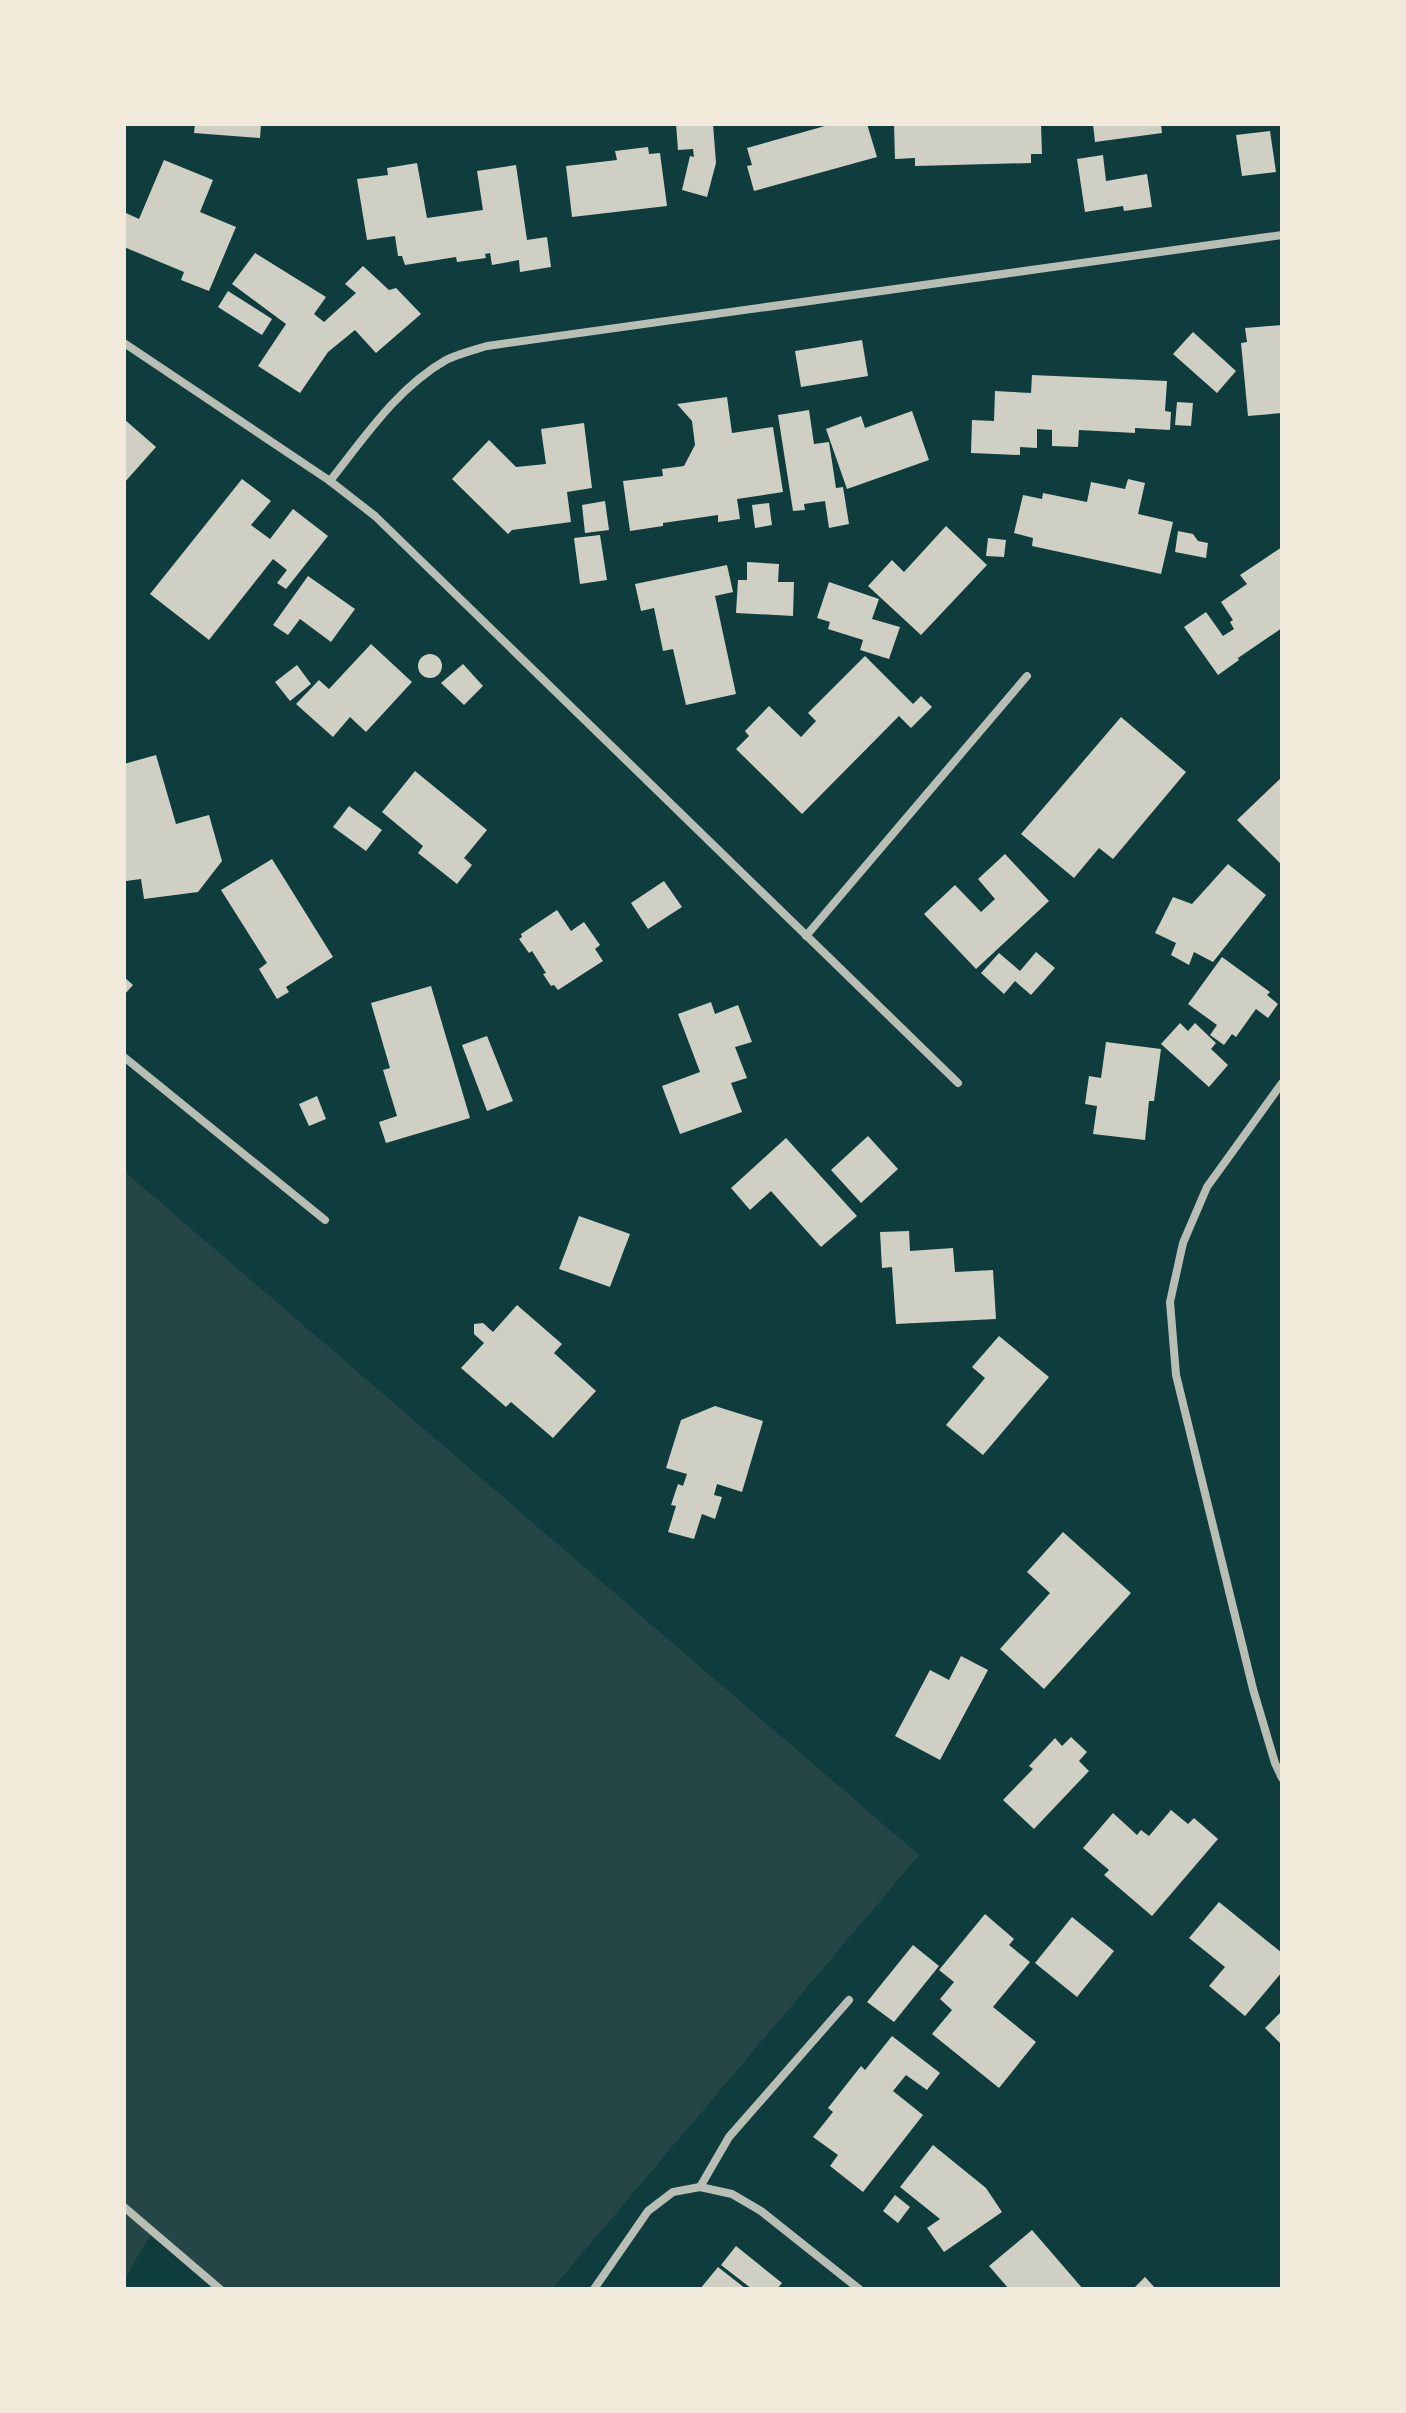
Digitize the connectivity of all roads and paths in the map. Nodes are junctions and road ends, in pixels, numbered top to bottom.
1 (1282, 235) edge
2 (124, 343) edge
3 (330, 481) junction
4 (1027, 676) dead end
5 (806, 936) junction
6 (124, 1057) edge
7 (958, 1083) dead end
8 (1282, 1083) edge
9 (325, 1220) dead end
10 (1282, 1778) edge
11 (849, 2000) dead end
12 (700, 2187) junction
13 (124, 2207) edge
14 (220, 2289) edge
15 (594, 2289) edge
16 (859, 2289) edge

1 - 3 street
2 - 3 street
3 - 5 street
4 - 5 street
5 - 7 street
6 - 9 street
8 - 10 street
11 - 12 street
12 - 15 street
12 - 16 street
13 - 14 street

